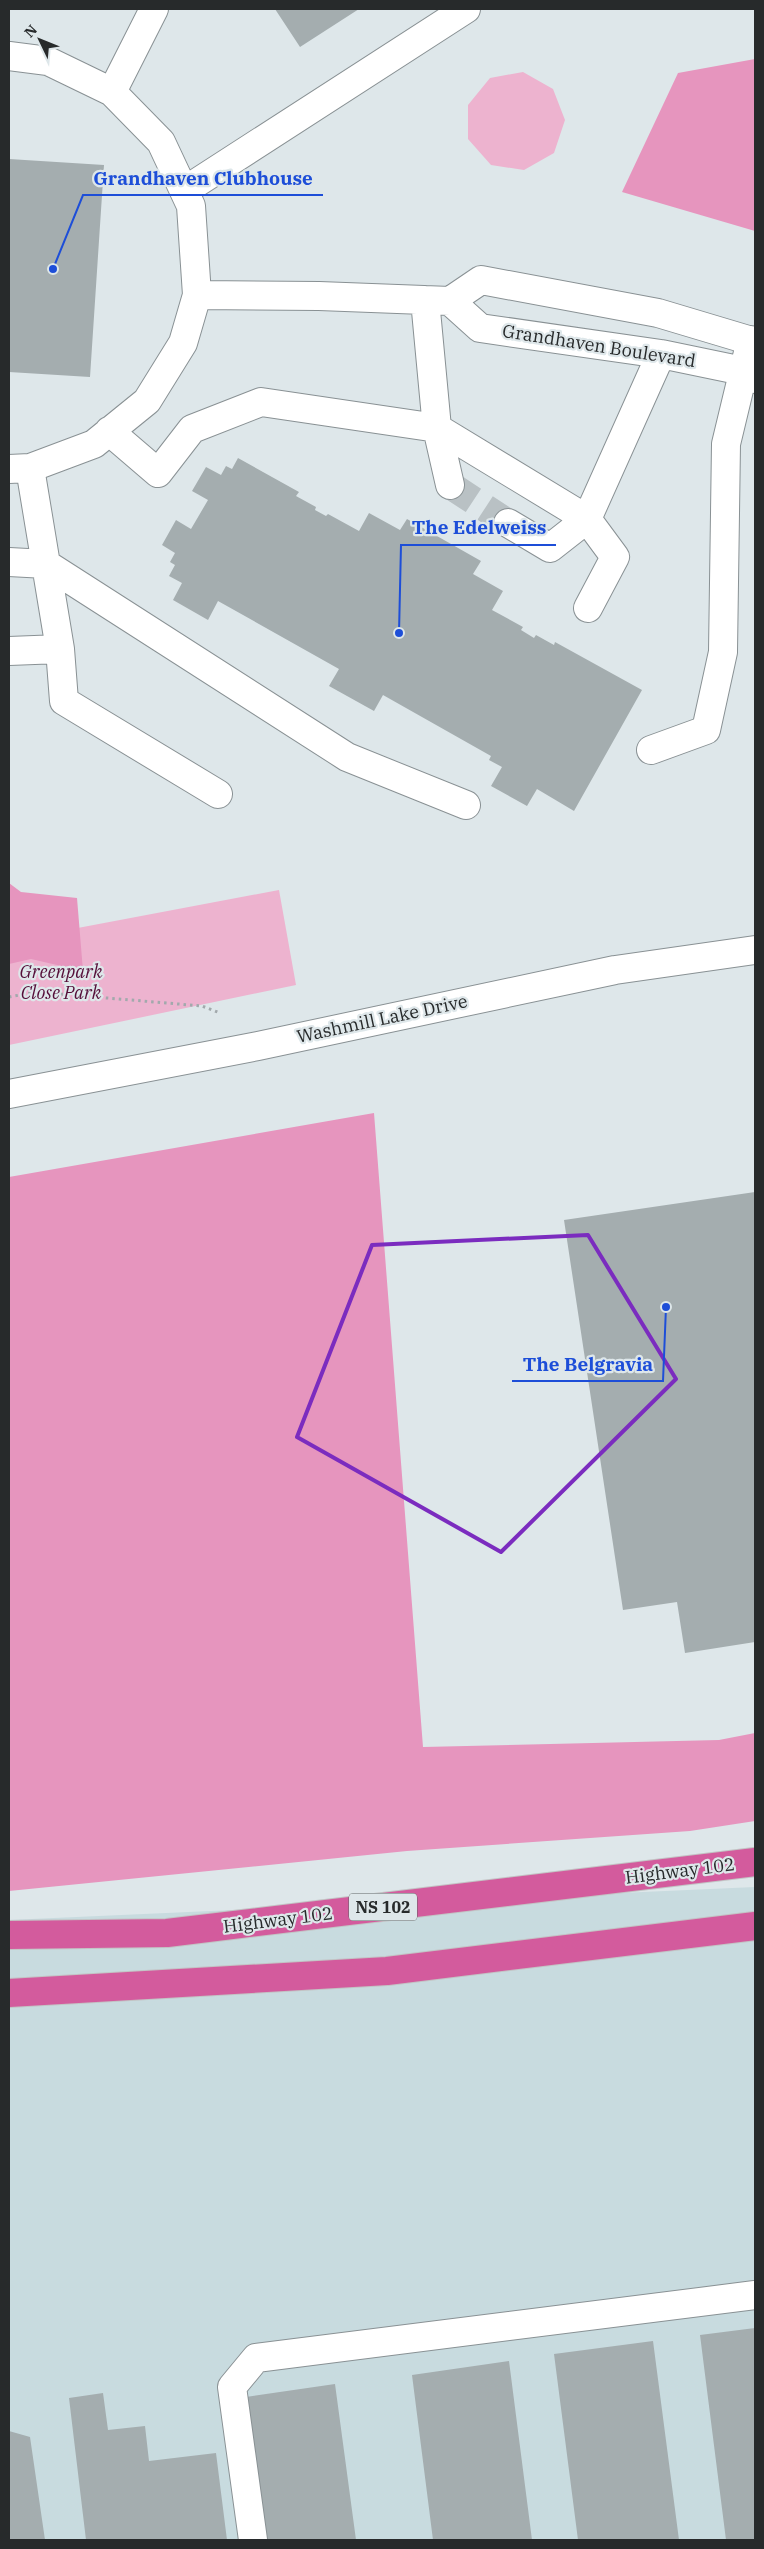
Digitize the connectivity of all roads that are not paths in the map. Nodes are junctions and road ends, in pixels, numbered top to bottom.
1 (154, 9) edge
2 (466, 9) edge
3 (9, 56) edge
4 (112, 92) junction
5 (184, 191) junction
6 (197, 295) junction
7 (438, 301) junction
8 (753, 341) edge
9 (661, 354) junction
10 (749, 375) edge
11 (437, 428) junction
12 (110, 431) junction
13 (20, 469) edge
14 (450, 485) tunnel mouth
15 (586, 519) junction
16 (508, 523) tunnel mouth
17 (9, 562) edge
18 (46, 564) junction
19 (588, 608) dead end
20 (60, 649) junction
21 (9, 651) edge
22 (651, 750) dead end
23 (218, 794) dead end
24 (466, 805) dead end
25 (755, 950) edge
26 (9, 1094) edge
27 (755, 1862) edge
28 (755, 1926) edge
29 (9, 1935) edge
30 (9, 1993) edge
31 (755, 2295) edge
32 (252, 2540) edge

1 - 4 street
2 - 5 street
3 - 4 street
4 - 5 street
5 - 6 street
6 - 7 street
6 - 12 street
7 - 8 street, Grandhaven Boulevard
7 - 9 street, Grandhaven Boulevard
7 - 11 street
8 - 10 street
9 - 10 street, Grandhaven Boulevard
9 - 15 street
10 - 22 street
11 - 12 street
11 - 14 street
11 - 15 street
12 - 13 street
13 - 18 street
15 - 16 street
15 - 19 street
17 - 18 street
18 - 20 street
18 - 24 street
20 - 21 street
20 - 23 street
25 - 26 street, Washmill Lake Drive
27 - 29 highway, Highway 102 / NS 102
28 - 30 highway
31 - 32 street

